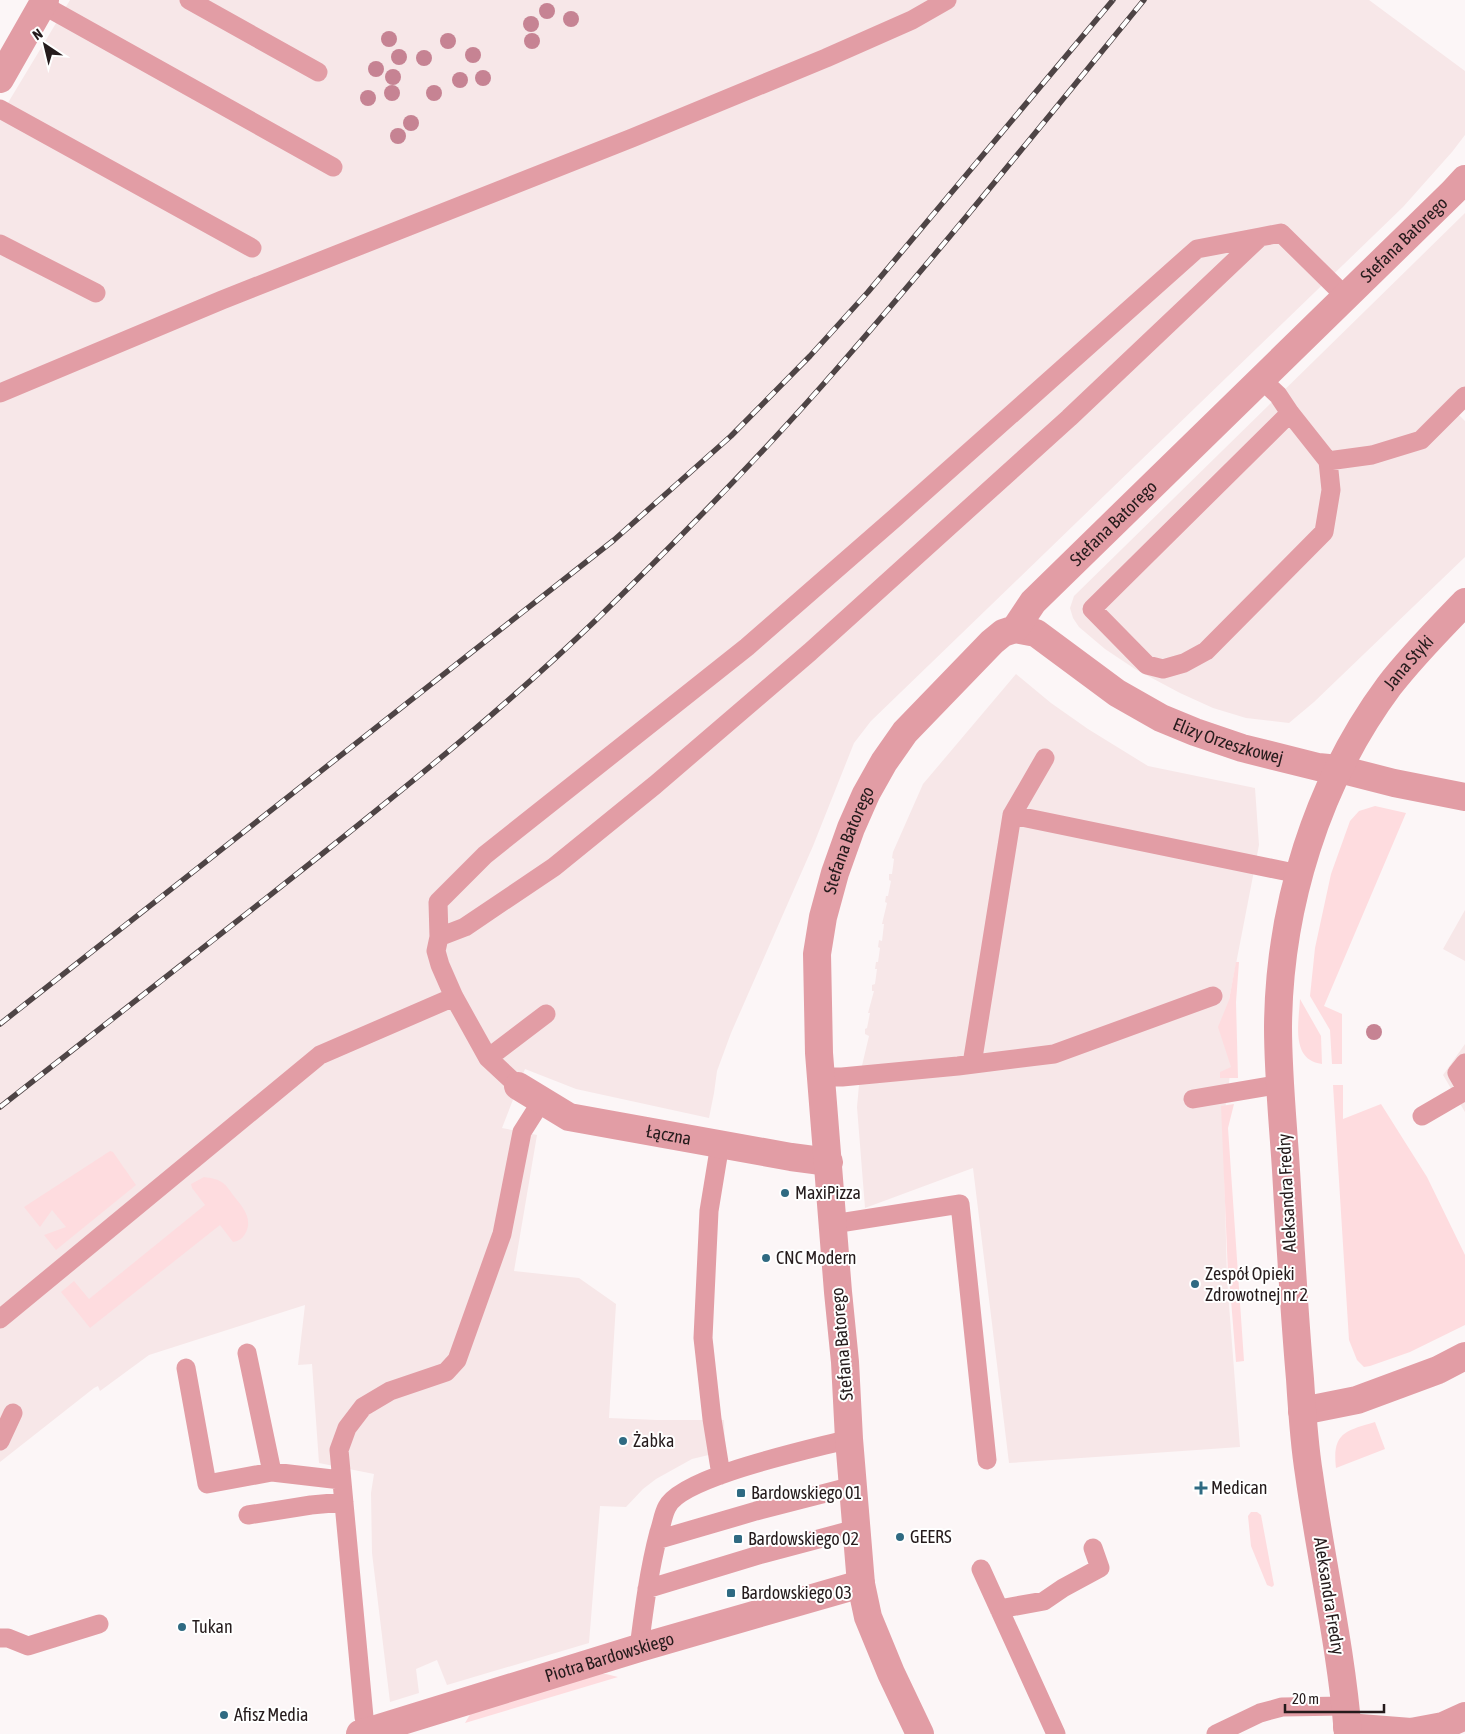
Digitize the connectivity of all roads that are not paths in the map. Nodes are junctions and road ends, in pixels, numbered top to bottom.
1 (189, 0) edge
2 (947, 0) edge
3 (44, 2) edge
4 (318, 72) dead end
5 (0, 79) edge
6 (0, 109) edge
7 (333, 167) dead end
8 (1465, 179) edge
9 (1260, 237) junction
10 (0, 244) edge
11 (252, 248) dead end
12 (96, 293) dead end
13 (1346, 297) junction
14 (1261, 379) junction
15 (0, 394) edge
16 (1465, 396) edge
17 (1290, 412) junction
18 (1328, 461) junction
19 (1465, 602) edge
20 (1015, 629) junction
21 (1361, 730) joint
22 (1045, 758) dead end
23 (1339, 769) junction
24 (1465, 797) edge
25 (1012, 815) junction
26 (1298, 874) junction
27 (439, 937) junction
28 (1213, 996) dead end
29 (454, 997) junction
30 (546, 1014) dead end
31 (488, 1058) junction
32 (1465, 1062) edge
33 (972, 1064) junction
34 (821, 1077) junction
35 (1281, 1084) junction
36 (518, 1086) joint
37 (1465, 1087) edge
38 (1465, 1091) edge
39 (1193, 1099) dead end
40 (541, 1102) junction
41 (1422, 1116) dead end
42 (720, 1144) junction
43 (828, 1162) junction
44 (833, 1224) junction
45 (0, 1319) edge
46 (247, 1353) dead end
47 (1465, 1356) edge
48 (186, 1368) dead end
49 (1302, 1411) junction
50 (13, 1412) dead end
51 (850, 1439) junction
52 (0, 1441) edge
53 (987, 1460) dead end
54 (272, 1472) junction
55 (721, 1475) junction
56 (341, 1480) junction
57 (853, 1486) junction
58 (344, 1502) junction
59 (248, 1515) dead end
60 (856, 1529) junction
61 (657, 1540) junction
62 (1093, 1548) dead end
63 (981, 1569) dead end
64 (861, 1584) junction
65 (647, 1589) junction
66 (999, 1609) junction
67 (99, 1624) dead end
68 (0, 1638) edge
69 (639, 1648) junction
70 (1465, 1716) edge
71 (1346, 1725) edge
72 (364, 1733) edge
73 (920, 1734) edge
74 (1056, 1734) edge
75 (1216, 1734) edge

1 - 4 lane
2 - 15 lane
3 - 5 street
3 - 7 lane
6 - 11 lane
8 - 13 street, Stefana Batorego
9 - 13 lane
9 - 27 lane
9 - 27 lane
10 - 12 lane
13 - 14 street, Stefana Batorego
14 - 17 lane
14 - 20 street, Stefana Batorego
16 - 18 lane
17 - 18 lane
17 - 18 lane
19 - 21 street, Jana Styki
20 - 23 street, Elizy Orzeszkowej
20 - 34 street, Stefana Batorego
21 - 23 street, Aleksandra Fredry
22 - 25 lane
23 - 24 street, Elizy Orzeszkowej
23 - 26 street, Aleksandra Fredry
25 - 26 lane
25 - 33 lane
26 - 35 street, Aleksandra Fredry
27 - 29 lane
28 - 33 lane
29 - 31 lane
29 - 45 lane
30 - 31 lane
31 - 36 lane
32 - 37 lane
33 - 34 lane
34 - 43 street, Stefana Batorego
35 - 39 lane
35 - 49 street, Aleksandra Fredry
36 - 40 street, Łączna
38 - 41 lane
40 - 42 street, Łączna
40 - 56 lane
42 - 43 street, Łączna
42 - 55 lane
43 - 44 street, Stefana Batorego
44 - 51 street, Stefana Batorego
44 - 53 lane
46 - 54 lane
47 - 49 street
48 - 54 lane
49 - 71 street, Aleksandra Fredry
50 - 52 lane
51 - 55 lane
51 - 57 street, Stefana Batorego
54 - 56 lane
55 - 61 lane
56 - 58 lane
57 - 60 street, Stefana Batorego
57 - 61 lane
58 - 59 lane
58 - 72 lane
60 - 64 street, Stefana Batorego
60 - 65 lane
61 - 65 lane
62 - 66 lane
63 - 66 lane
64 - 69 street, Piotra Bardowskiego
64 - 73 street, Stefana Batorego
65 - 69 lane
66 - 74 lane
67 - 68 lane
69 - 72 street, Piotra Bardowskiego
70 - 71 street
71 - 75 lane

